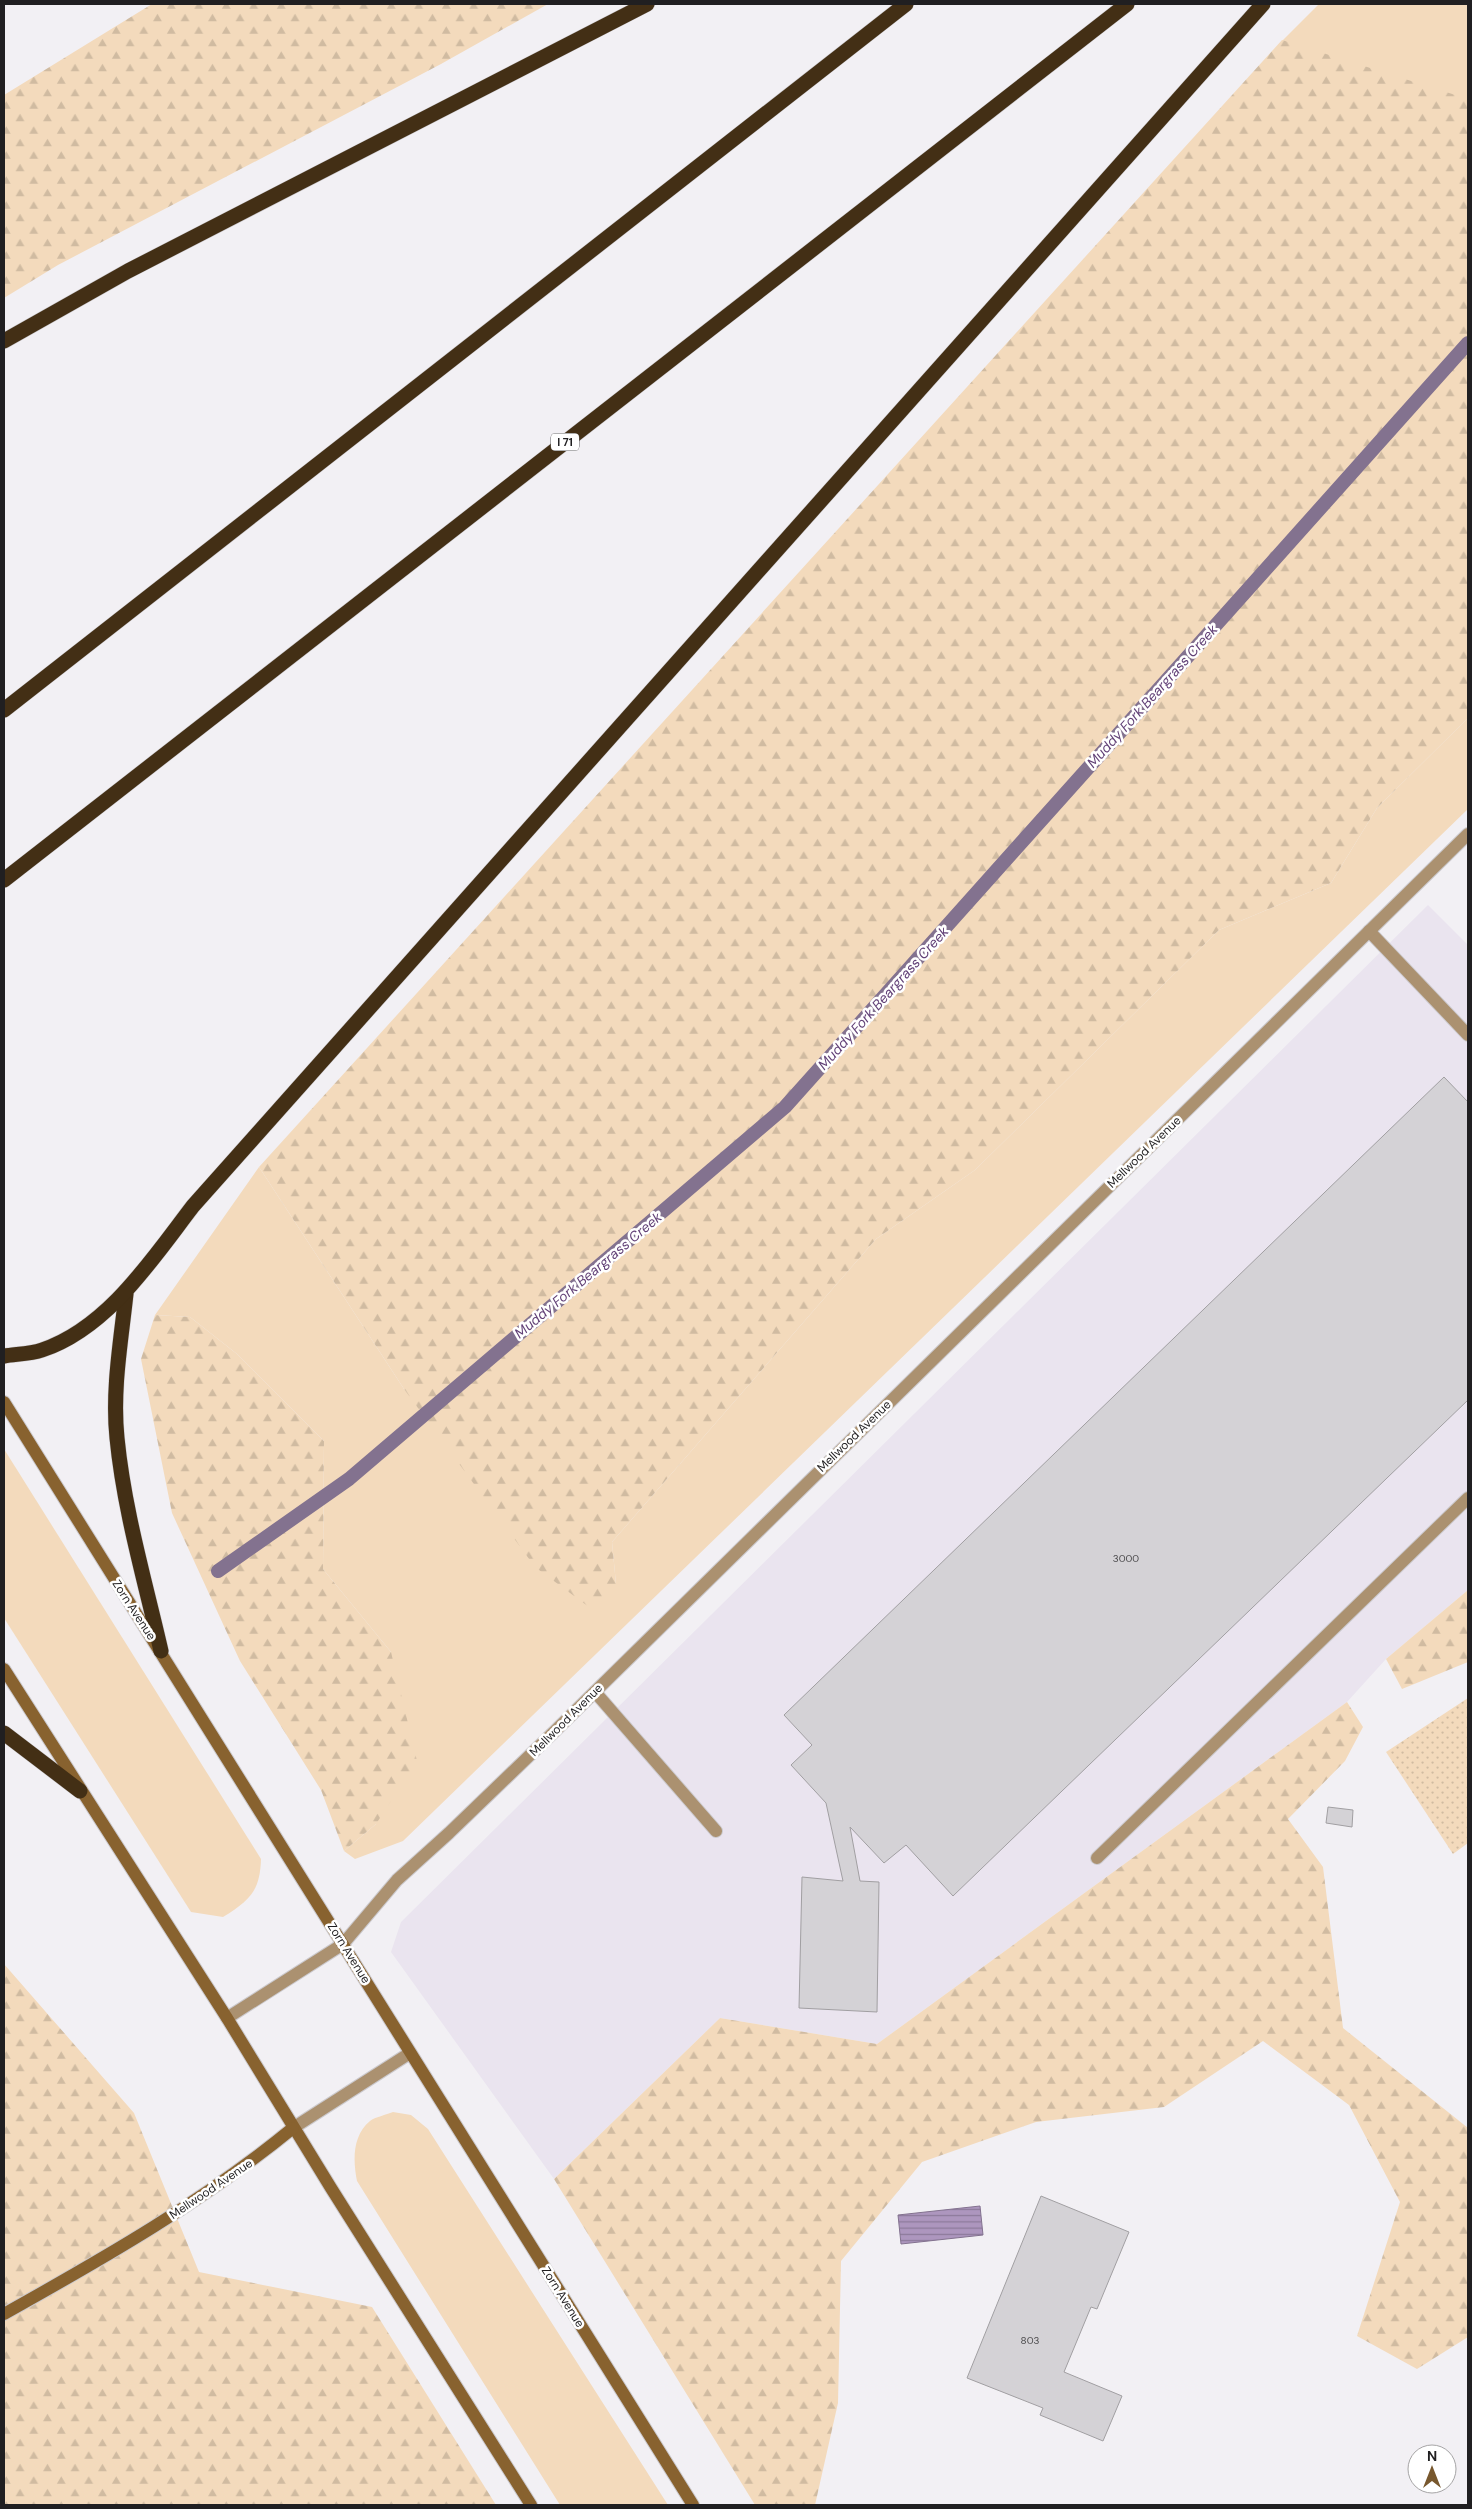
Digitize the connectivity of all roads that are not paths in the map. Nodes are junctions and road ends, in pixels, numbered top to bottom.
1 (647, 4) edge
2 (906, 4) edge
3 (1127, 4) edge
4 (1263, 4) edge
5 (4, 341) edge
6 (4, 710) edge
7 (1468, 834) edge
8 (4, 880) edge
9 (1369, 931) junction
10 (1468, 1035) edge
11 (126, 1294) junction
12 (4, 1356) edge
13 (4, 1402) edge
14 (1468, 1498) edge
15 (161, 1651) junction
16 (4, 1669) edge
17 (594, 1692) junction
18 (4, 1733) edge
19 (80, 1791) junction
20 (716, 1831) dead end
21 (1098, 1858) dead end
22 (343, 1944) junction
23 (227, 2018) junction
24 (410, 2053) junction
25 (293, 2128) junction
26 (4, 2314) edge
27 (531, 2505) edge
28 (693, 2505) edge

1 - 5 highway
2 - 6 highway
3 - 8 highway, I 71
4 - 11 highway
7 - 9 street, Mellwood Avenue
9 - 10 street
9 - 17 street, Mellwood Avenue
11 - 12 highway
11 - 15 highway
13 - 15 main road, Zorn Avenue
14 - 21 street
15 - 22 main road, Zorn Avenue
16 - 19 main road
17 - 20 street
17 - 22 street, Mellwood Avenue
18 - 19 highway
19 - 23 main road
22 - 23 street, Mellwood Avenue
22 - 24 main road, Zorn Avenue
23 - 25 main road
24 - 25 street, Mellwood Avenue
24 - 28 main road, Zorn Avenue
25 - 26 main road, Mellwood Avenue
25 - 27 main road

